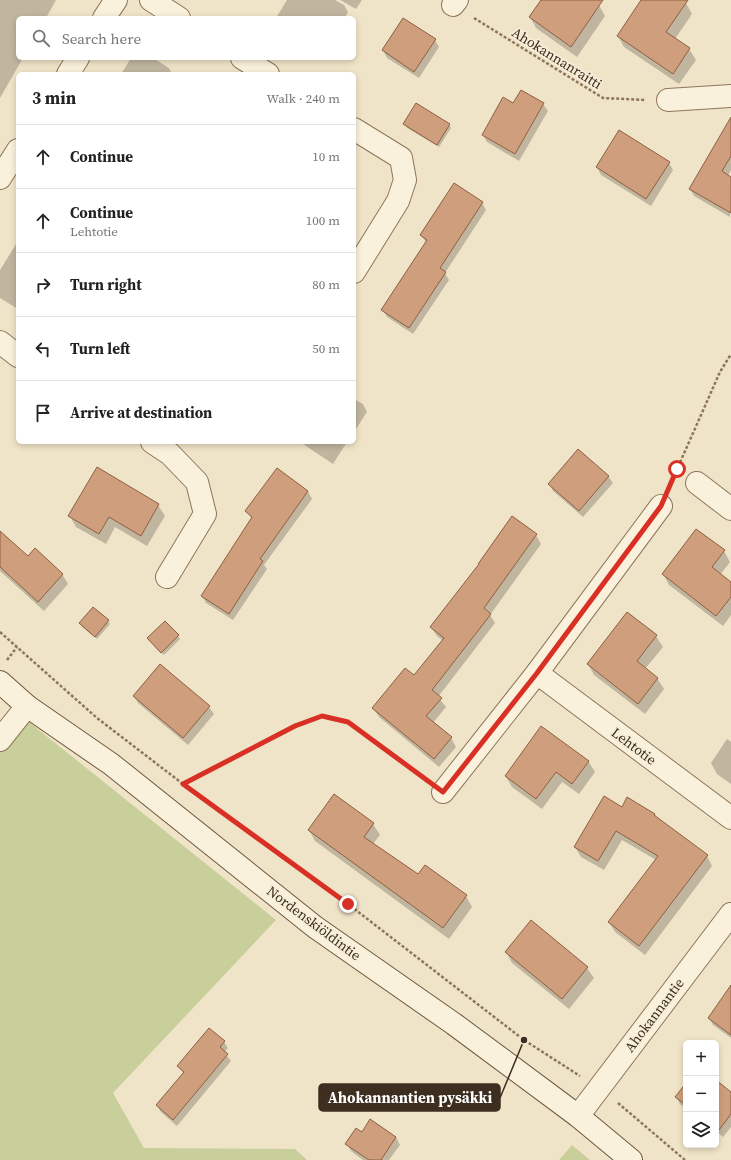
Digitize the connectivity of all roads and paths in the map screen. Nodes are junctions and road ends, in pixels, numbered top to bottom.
1 (116, 0) edge
2 (151, 0) edge
3 (455, 3) edge
4 (105, 16) edge
5 (176, 16) edge
6 (77, 60) edge
7 (245, 60) edge
8 (69, 72) edge
9 (265, 72) edge
10 (731, 96) edge
11 (668, 100) joint
12 (356, 130) edge
13 (16, 153) edge
14 (0, 178) edge
15 (356, 269) edge
16 (0, 342) edge
17 (16, 354) edge
18 (731, 354) edge
19 (155, 444) edge
20 (677, 469) dead end
21 (697, 483) dead end
22 (661, 506) dead end
23 (731, 509) edge
24 (167, 577) dead end
25 (0, 632) edge
26 (537, 673) junction
27 (0, 682) edge
28 (27, 706) junction
29 (0, 740) edge
30 (183, 784) junction
31 (443, 792) joint
32 (731, 818) edge
33 (731, 914) edge
34 (600, 1088) junction
35 (578, 1116) junction
36 (631, 1160) edge
37 (685, 1160) edge

1 - 4 street
2 - 5 street
3 - 11 path, Ahokannanraitti
6 - 8 street
7 - 9 street
10 - 11 street
12 - 15 street
13 - 14 street
16 - 17 street
18 - 20 path
19 - 24 street
21 - 23 street
22 - 26 street
25 - 30 path
26 - 31 street
26 - 32 street, Lehtotie
27 - 28 street, Nordenskiöldintie
28 - 29 street
28 - 35 street, Nordenskiöldintie
30 - 31 path
30 - 34 path
33 - 34 street, Ahokannantie
34 - 35 street, Ahokannantie
34 - 37 path
35 - 36 street, Nordenskiöldintie

